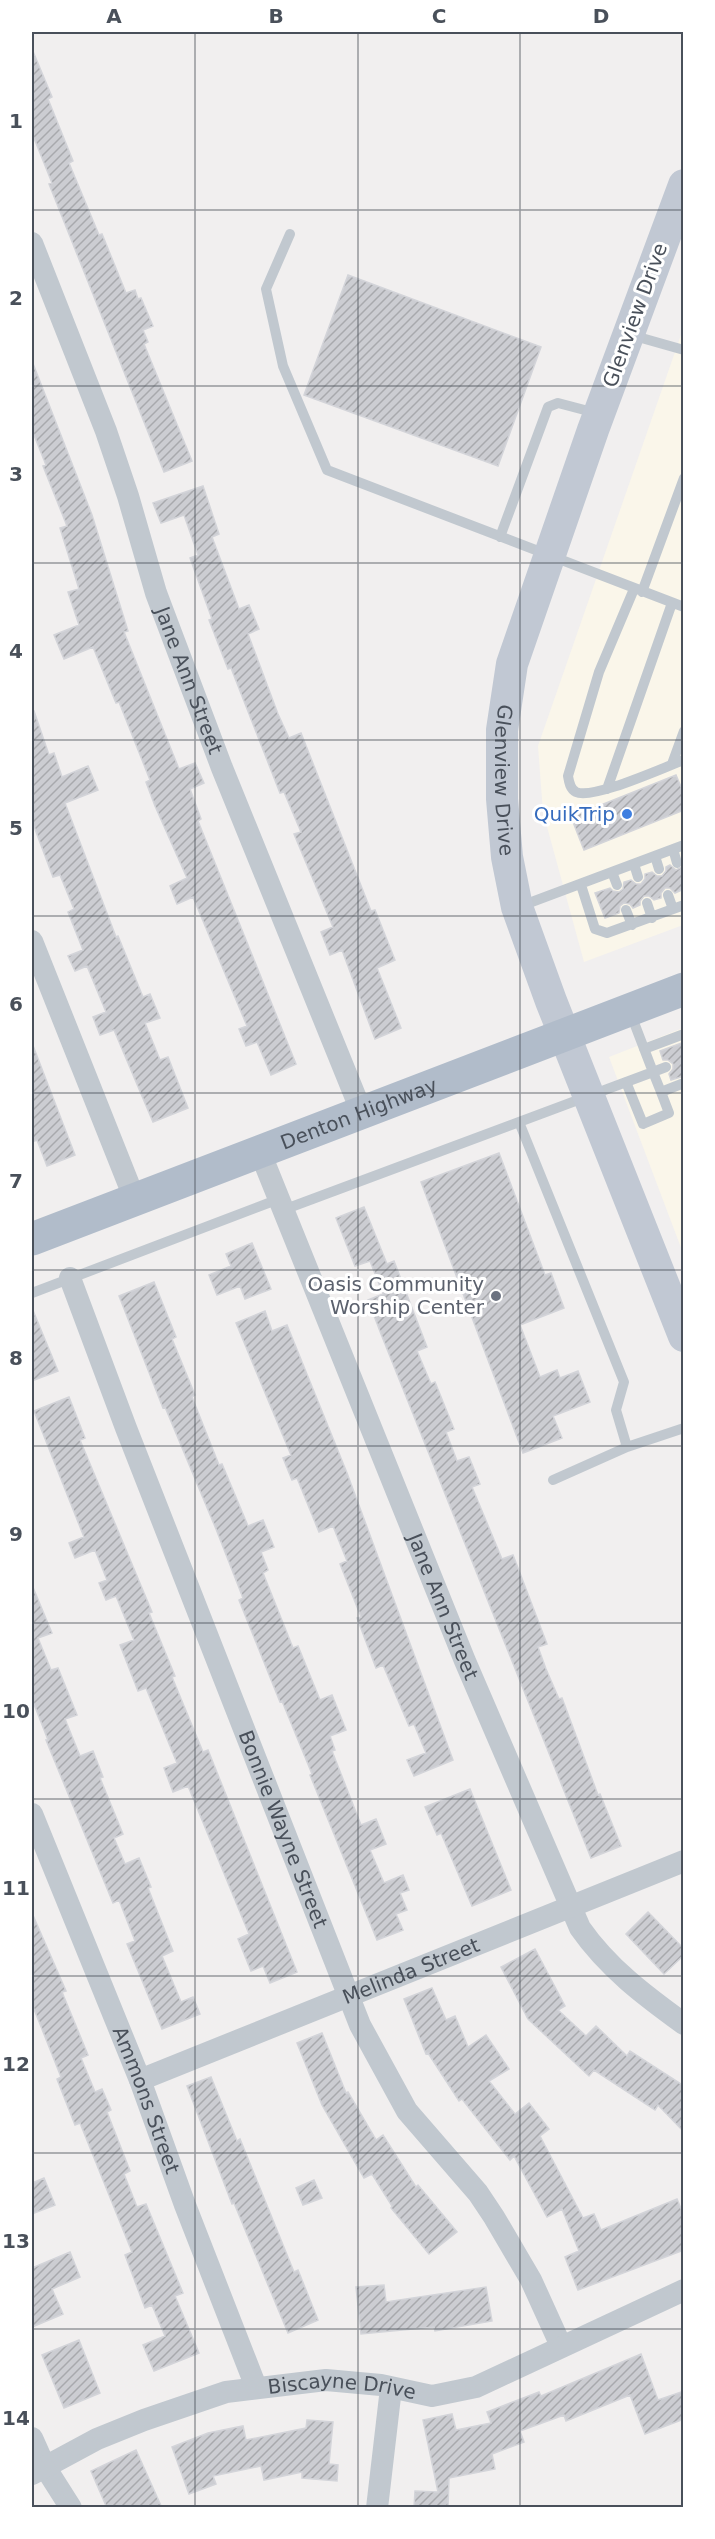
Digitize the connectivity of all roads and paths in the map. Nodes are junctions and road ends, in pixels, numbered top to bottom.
1 (684, 185) edge
2 (290, 234) dead end
3 (32, 243) edge
4 (628, 334) junction
5 (684, 351) edge
6 (599, 414) junction
7 (684, 478) edge
8 (500, 537) junction
9 (549, 557) junction
10 (638, 590) junction
11 (672, 603) junction
12 (684, 607) edge
13 (684, 731) edge
14 (684, 760) edge
15 (672, 764) junction
16 (607, 789) junction
17 (678, 847) edge
18 (655, 856) junction
19 (677, 862) dead end
20 (634, 864) junction
21 (659, 869) dead end
22 (612, 872) junction
23 (638, 877) dead end
24 (581, 885) junction
25 (617, 885) dead end
26 (668, 895) dead end
27 (647, 903) dead end
28 (678, 907) edge
29 (517, 908) junction
30 (626, 910) dead end
31 (652, 918) junction
32 (632, 925) junction
33 (32, 941) edge
34 (683, 989) edge
35 (628, 1010) junction
36 (564, 1034) junction
37 (684, 1034) edge
38 (644, 1049) junction
39 (666, 1067) dead end
40 (653, 1072) junction
41 (626, 1082) junction
42 (684, 1083) edge
43 (661, 1092) junction
44 (588, 1096) junction
45 (362, 1113) junction
46 (519, 1122) junction
47 (260, 1152) junction
48 (135, 1200) junction
49 (281, 1205) junction
50 (32, 1239) edge
51 (70, 1278) junction
52 (32, 1293) edge
53 (684, 1336) edge
54 (684, 1428) edge
55 (627, 1447) junction
56 (553, 1480) dead end
57 (32, 1814) edge
58 (684, 1861) edge
59 (572, 1907) junction
60 (348, 1994) junction
61 (684, 2024) edge
62 (140, 2080) junction
63 (684, 2290) edge
64 (561, 2346) junction
65 (256, 2387) junction
66 (391, 2388) junction
67 (32, 2438) edge
68 (38, 2470) edge
69 (71, 2508) edge
70 (377, 2508) edge

1 - 4 main road, Glenview Drive
2 - 8 lane
3 - 45 street, Jane Ann Street
4 - 5 lane
4 - 6 main road, Glenview Drive
6 - 8 lane
6 - 9 main road, Glenview Drive
7 - 10 lane
8 - 9 lane
9 - 10 lane
9 - 29 main road, Glenview Drive
10 - 11 lane
10 - 16 lane
11 - 12 lane
11 - 16 lane
13 - 15 lane
14 - 15 lane
15 - 16 lane
17 - 18 lane
17 - 19 lane
18 - 20 lane
18 - 21 lane
20 - 22 lane
20 - 23 lane
22 - 24 lane
22 - 25 lane
24 - 29 lane
24 - 32 lane
26 - 28 lane
27 - 31 lane
28 - 31 lane
29 - 36 main road, Glenview Drive
30 - 32 lane
31 - 32 lane
33 - 48 street
34 - 35 main road, Denton Highway
35 - 36 main road, Denton Highway
35 - 38 lane
36 - 44 main road, Glenview Drive
36 - 45 main road, Denton Highway
37 - 38 lane
38 - 40 lane
39 - 40 lane
40 - 41 lane
40 - 43 lane
41 - 43 lane
41 - 44 lane
42 - 43 lane
44 - 46 lane
44 - 53 main road, Glenview Drive
45 - 47 main road, Denton Highway
46 - 49 lane
46 - 55 lane
47 - 48 main road, Denton Highway
47 - 49 street, Jane Ann Street
48 - 50 main road, Denton Highway
49 - 51 lane
49 - 59 street, Jane Ann Street
51 - 52 lane
51 - 60 street, Bonnie Wayne Street
54 - 55 lane
55 - 56 lane
57 - 62 street, Ammons Street
58 - 59 street, Melinda Street
59 - 60 street, Melinda Street
59 - 61 street, Jane Ann Street
60 - 62 street, Melinda Street
60 - 64 street, Bonnie Wayne Street
62 - 65 street, Ammons Street
63 - 64 street, Biscayne Drive
64 - 66 street, Biscayne Drive
65 - 66 street, Biscayne Drive
65 - 68 street, Biscayne Drive
66 - 70 street
67 - 68 street
68 - 69 street

